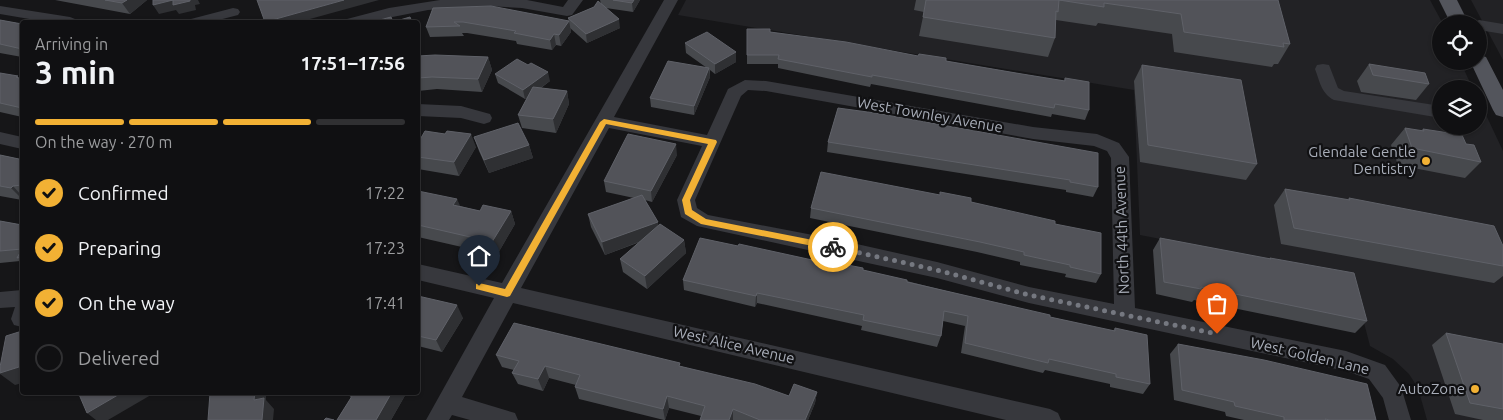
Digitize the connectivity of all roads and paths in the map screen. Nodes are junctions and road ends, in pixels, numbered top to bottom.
1 (671, 0) edge
2 (1448, 0) edge
3 (572, 6) edge
4 (0, 10) edge
5 (233, 11) edge
6 (1458, 15) edge
7 (58, 20) edge
8 (203, 20) edge
9 (361, 20) edge
10 (1487, 26) edge
11 (1503, 29) edge
12 (1323, 69) dead end
13 (1486, 70) edge
14 (1496, 84) edge
15 (420, 110) edge
16 (1503, 110) edge
17 (1432, 111) edge
18 (484, 118) dead end
19 (604, 122) junction
20 (0, 138) edge
21 (713, 142) junction
22 (20, 143) edge
23 (1113, 147) joint
24 (420, 272) edge
25 (507, 293) junction
26 (20, 298) edge
27 (0, 300) edge
28 (1125, 315) junction
29 (441, 412) edge
30 (507, 420) edge
31 (1050, 420) edge
32 (1400, 420) edge

1 - 19 street
2 - 6 main road
3 - 9 street
4 - 7 street
5 - 8 street
10 - 11 street
12 - 17 street
13 - 14 main road
14 - 16 main road
15 - 18 street
19 - 21 street
19 - 25 street
20 - 22 street
21 - 23 street, West Townley Avenue
21 - 28 street, West Golden Lane
23 - 28 street, North 44th Avenue
24 - 25 street, West Alice Avenue
25 - 29 street
25 - 31 street, West Alice Avenue
26 - 27 street
28 - 32 street, West Golden Lane
29 - 30 street

